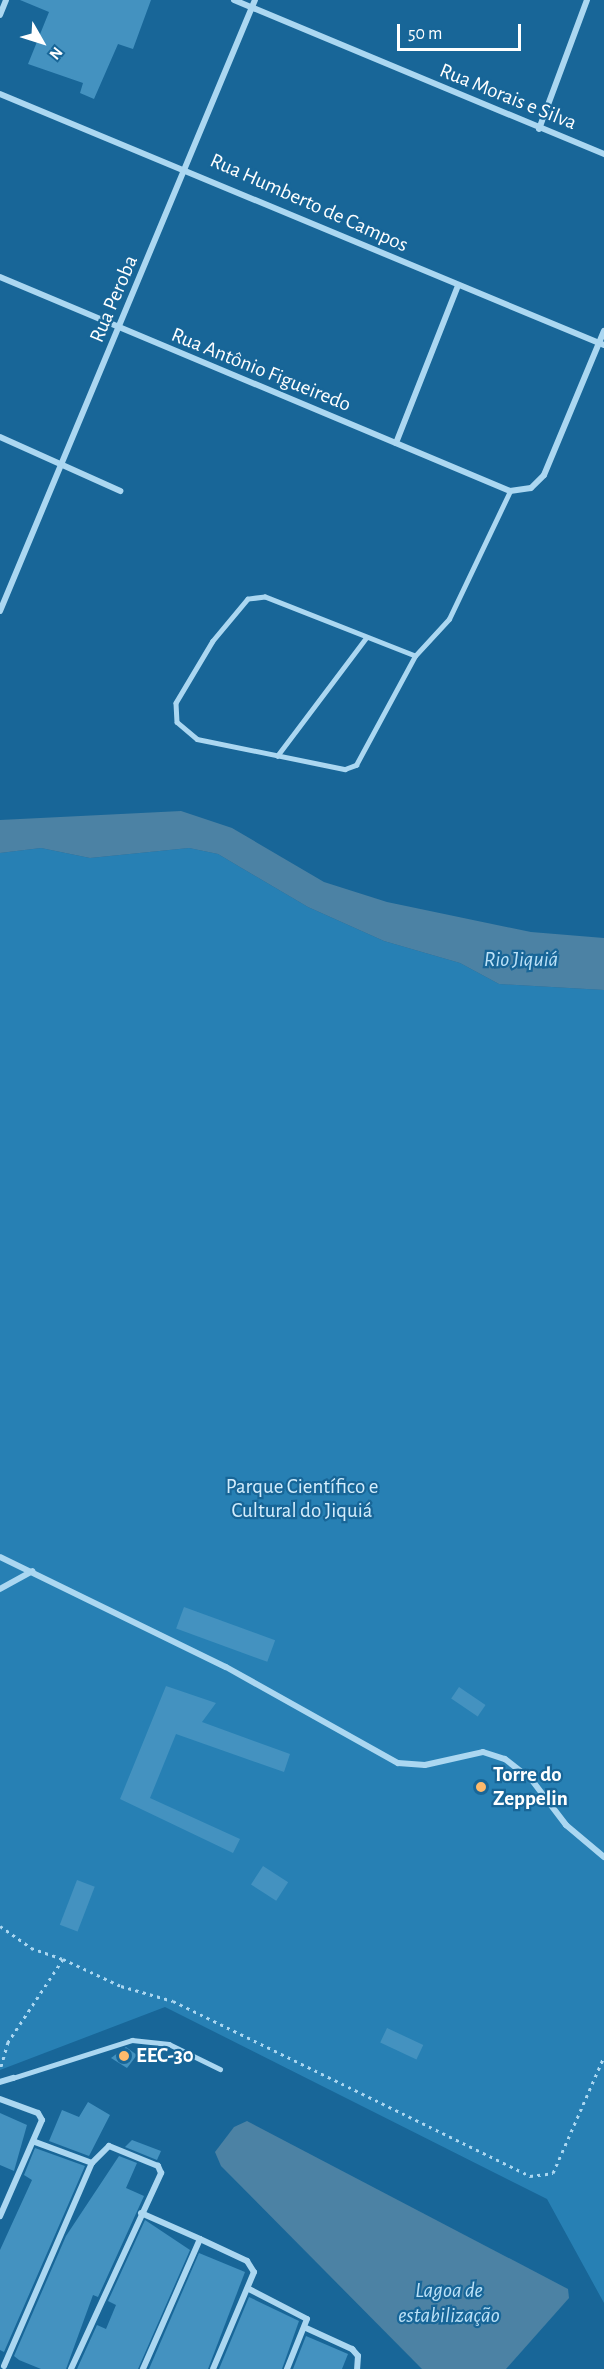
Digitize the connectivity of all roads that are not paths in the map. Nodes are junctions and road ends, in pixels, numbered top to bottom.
1 (6, 0) edge
2 (234, 0) edge
3 (255, 0) edge
4 (586, 0) edge
5 (253, 8) junction
6 (0, 15) edge
7 (0, 94) edge
8 (539, 129) junction
9 (604, 154) edge
10 (187, 167) junction
11 (0, 277) edge
12 (458, 286) junction
13 (119, 329) junction
14 (604, 331) edge
15 (602, 344) edge
16 (0, 437) edge
17 (396, 443) junction
18 (61, 462) junction
19 (120, 491) dead end
20 (510, 491) junction
21 (0, 611) edge
22 (366, 638) junction
23 (415, 656) junction
24 (277, 756) junction
25 (0, 1557) edge
26 (32, 1571) junction
27 (0, 1589) edge
28 (604, 1857) edge
29 (220, 2069) dead end
30 (13, 2078) joint
31 (0, 2082) edge
32 (0, 2099) edge
33 (35, 2142) junction
34 (92, 2163) junction
35 (141, 2213) junction
36 (0, 2216) edge
37 (200, 2240) junction
38 (249, 2289) junction
39 (306, 2328) junction
40 (2, 2365) edge
41 (12, 2369) edge
42 (71, 2369) edge
43 (143, 2369) edge
44 (213, 2369) edge
45 (286, 2369) edge
46 (357, 2369) edge

1 - 6 street
2 - 5 street, Rua Morais e Silva
3 - 5 street, Rua Peroba
4 - 8 street
5 - 8 street, Rua Morais e Silva
5 - 10 street, Rua Peroba
7 - 10 street, Rua Humberto de Campos
8 - 9 street, Rua Morais e Silva
10 - 12 street, Rua Humberto de Campos
10 - 13 street, Rua Peroba
11 - 13 street, Rua Antônio Figueiredo
12 - 15 street, Rua Humberto de Campos
12 - 17 street
13 - 17 street, Rua Antônio Figueiredo
13 - 18 street, Rua Peroba
14 - 15 street
15 - 20 street
16 - 18 street
17 - 20 street, Rua Antônio Figueiredo
18 - 19 street
18 - 21 street, Rua Peroba
20 - 23 lane
22 - 23 lane
22 - 24 lane
22 - 24 lane
23 - 24 lane
25 - 26 street
26 - 27 street
26 - 28 street
29 - 30 lane
30 - 31 street
32 - 33 street
33 - 34 street
33 - 36 street
34 - 35 street
34 - 40 street
35 - 37 street
35 - 42 street
37 - 38 street
37 - 43 street
38 - 39 street
38 - 44 street
39 - 45 street
39 - 46 street
40 - 41 street

